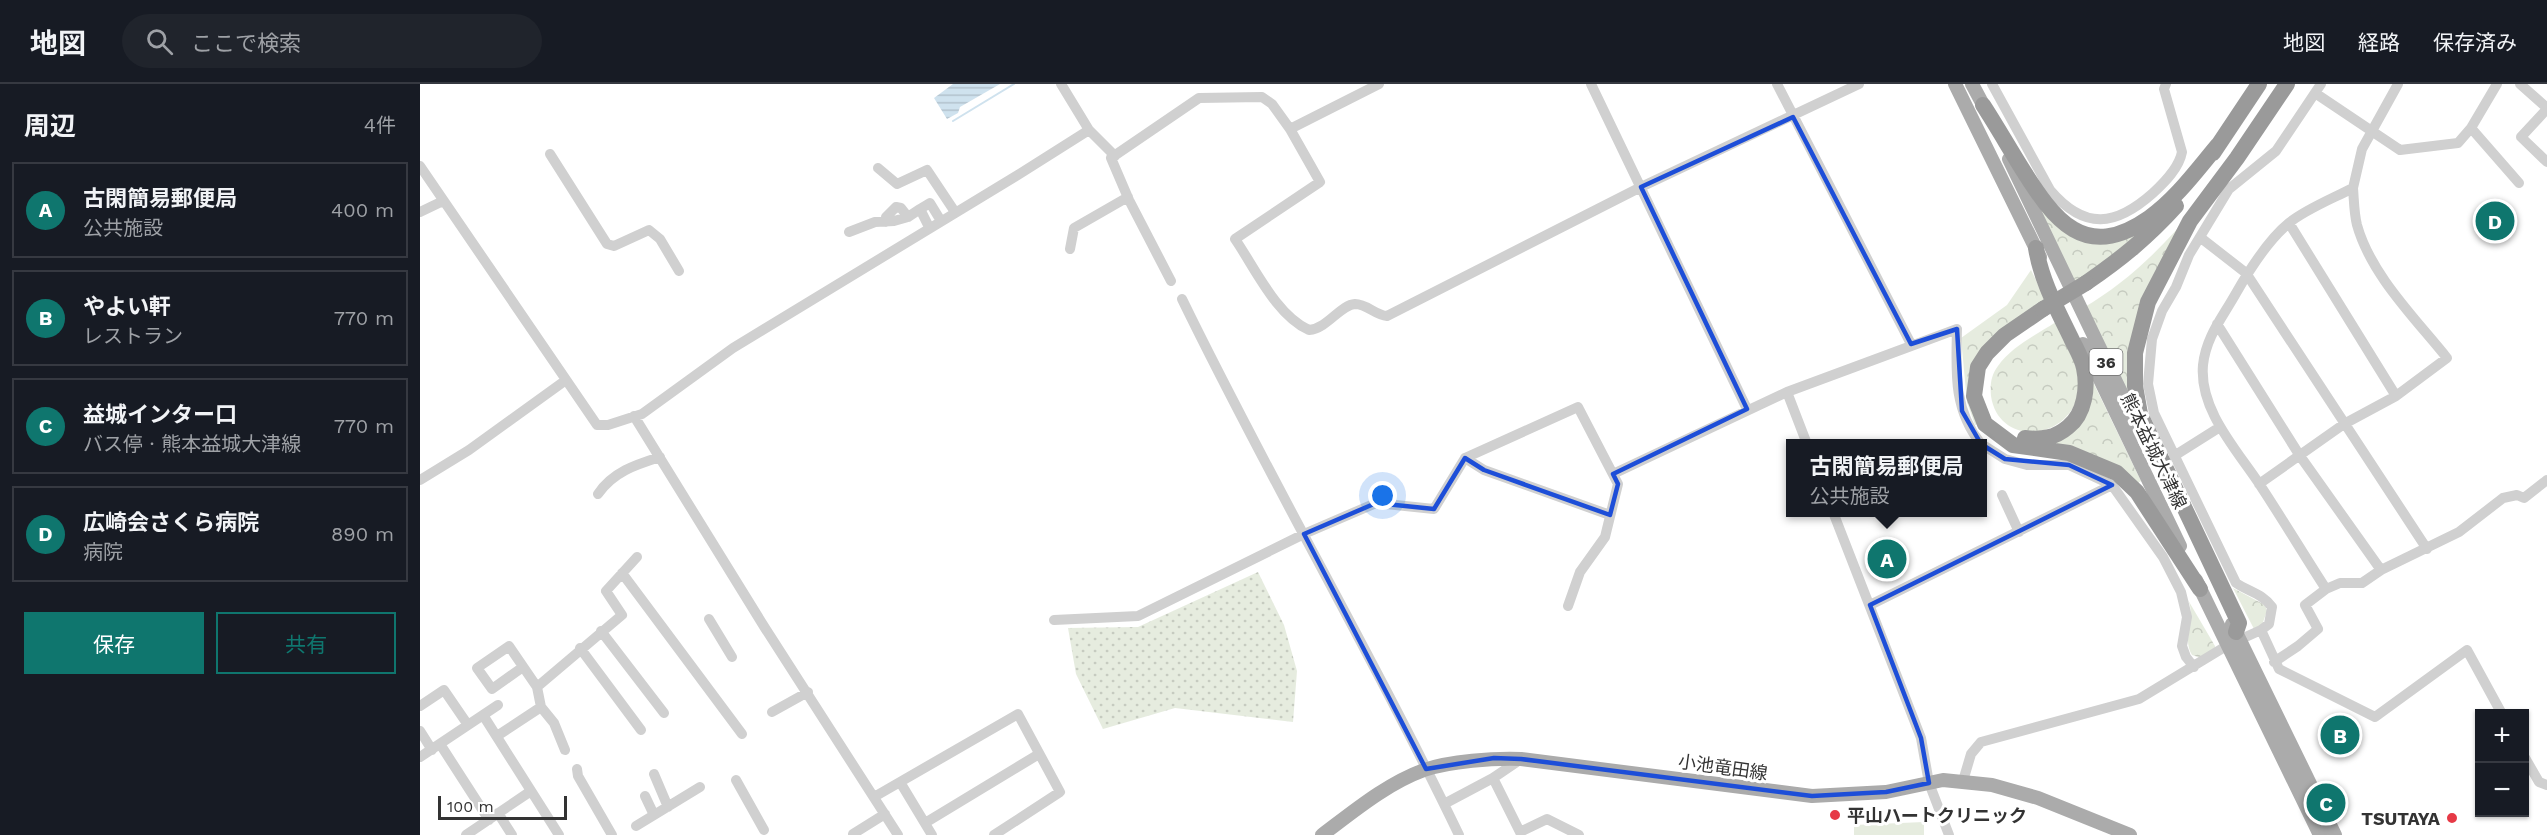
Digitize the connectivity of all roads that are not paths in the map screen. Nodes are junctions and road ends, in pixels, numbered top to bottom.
1 (1379, 84) edge
2 (1591, 84) edge
3 (1777, 84) edge
4 (1859, 84) edge
5 (1955, 84) edge
6 (1972, 84) edge
7 (1992, 84) edge
8 (2166, 84) edge
9 (2259, 84) edge
10 (2287, 84) edge
11 (2398, 84) edge
12 (2497, 84) edge
13 (2520, 84) edge
14 (1066, 86) edge
15 (2318, 88) edge
16 (1983, 105) junction
17 (2547, 108) edge
18 (1793, 117) junction
19 (2471, 128) junction
20 (1290, 129) junction
21 (2372, 129) junction
22 (1089, 130) junction
23 (2218, 145) junction
24 (550, 154) dead end
25 (1115, 156) junction
26 (2237, 158) junction
27 (2547, 162) edge
28 (420, 166) edge
29 (878, 168) dead end
30 (2519, 183) dead end
31 (1641, 187) junction
32 (2353, 188) junction
33 (1128, 197) junction
34 (443, 201) junction
35 (920, 209) junction
36 (420, 212) edge
37 (955, 212) junction
38 (941, 221) junction
39 (2289, 223) junction
40 (929, 227) junction
41 (849, 232) dead end
42 (2201, 238) junction
43 (2036, 248) junction
44 (1070, 249) dead end
45 (679, 271) dead end
46 (2247, 273) junction
47 (1172, 281) dead end
48 (2087, 288) junction
49 (1182, 299) dead end
50 (2045, 314) junction
51 (2217, 324) junction
52 (1911, 344) junction
53 (566, 380) junction
54 (1787, 392) junction
55 (2396, 396) junction
56 (1747, 409) junction
57 (634, 416) junction
58 (2344, 424) junction
59 (2220, 427) junction
60 (1805, 439) edge
61 (1978, 439) edge
62 (1987, 447) edge
63 (2174, 456) junction
64 (2300, 456) junction
65 (660, 457) junction
66 (1465, 458) junction
67 (1613, 474) junction
68 (420, 480) edge
69 (2547, 480) edge
70 (2259, 484) junction
71 (2112, 485) junction
72 (598, 494) dead end
73 (2002, 495) dead end
74 (1610, 515) junction
75 (1835, 517) edge
76 (2019, 532) junction
77 (1304, 534) junction
78 (2427, 549) junction
79 (637, 557) dead end
80 (2381, 570) junction
81 (622, 573) junction
82 (2200, 589) junction
83 (2326, 589) junction
84 (1870, 605) junction
85 (1568, 606) dead end
86 (710, 619) dead end
87 (1054, 620) dead end
88 (2261, 630) junction
89 (601, 631) junction
90 (2234, 639) junction
91 (580, 648) junction
92 (732, 657) dead end
93 (2274, 662) junction
94 (523, 667) dead end
95 (2194, 667) junction
96 (537, 687) junction
97 (808, 692) junction
98 (498, 705) dead end
99 (420, 706) edge
100 (542, 707) junction
101 (2499, 709) edge
102 (772, 712) dead end
103 (664, 713) dead end
104 (483, 714) junction
105 (468, 725) junction
106 (641, 730) dead end
107 (420, 731) edge
108 (742, 734) dead end
109 (497, 736) junction
110 (436, 747) junction
111 (565, 750) dead end
112 (1039, 754) junction
113 (420, 757) edge
114 (1521, 759) junction
115 (2528, 763) edge
116 (1426, 769) junction
117 (577, 770) dead end
118 (654, 774) dead end
119 (1493, 778) junction
120 (736, 780) dead end
121 (1963, 781) junction
122 (900, 782) junction
123 (1929, 783) junction
124 (2547, 785) edge
125 (700, 787) dead end
126 (531, 791) junction
127 (645, 796) dead end
128 (874, 797) junction
129 (1444, 804) junction
130 (668, 807) junction
131 (885, 814) junction
132 (654, 816) junction
133 (493, 817) junction
134 (925, 823) junction
135 (636, 826) dead end
136 (764, 830) dead end
137 (853, 834) edge
138 (1520, 834) edge
139 (466, 835) edge
140 (512, 835) edge
141 (559, 835) edge
142 (612, 835) edge
143 (898, 835) edge
144 (932, 835) edge
145 (993, 835) edge
146 (1322, 835) edge
147 (1459, 835) edge
148 (1579, 835) edge
149 (1949, 835) edge
150 (2130, 835) edge
151 (2320, 835) edge
152 (2335, 835) edge

1 - 20 street
2 - 31 street
3 - 18 street
4 - 18 street
5 - 43 main road, 熊本益城大津線 / 36
6 - 16 main road, 熊本益城大津線 / 36
7 - 8 street
9 - 23 highway
10 - 26 highway
11 - 21 street
12 - 19 street
13 - 17 street
14 - 22 street
15 - 21 street
15 - 42 street
16 - 23 highway
16 - 90 main road, 熊本益城大津線 / 36
17 - 27 street
18 - 31 street
18 - 52 street
19 - 21 street
19 - 30 street
20 - 25 street
20 - 31 street
21 - 32 street
22 - 25 street
22 - 37 street
23 - 48 highway
24 - 45 street
25 - 33 street
26 - 48 highway
26 - 90 highway
28 - 34 street
29 - 37 street
31 - 56 street
32 - 39 street
32 - 55 street
33 - 44 street
33 - 47 street
34 - 36 street
34 - 53 street
35 - 38 street
35 - 40 street
35 - 41 street
37 - 38 street
38 - 40 street
39 - 46 street
39 - 55 street
40 - 57 street
42 - 46 street
42 - 63 street
43 - 50 highway
43 - 82 main road, 熊本益城大津線 / 36
46 - 51 street
46 - 58 street
48 - 50 highway, bridge
49 - 77 street
50 - 82 highway
51 - 59 street
51 - 64 street
52 - 54 street
52 - 61 street
53 - 57 street
53 - 68 street
54 - 56 street
54 - 60 street
55 - 58 street
56 - 67 street
57 - 65 street
58 - 64 street
58 - 78 street
59 - 63 street
59 - 70 street
62 - 71 street
63 - 88 street
64 - 70 street
64 - 80 street
65 - 72 street
65 - 97 street
66 - 67 street
66 - 74 street
66 - 77 street
67 - 74 street
69 - 78 street
70 - 83 street
71 - 76 street
71 - 95 street
73 - 76 street
74 - 85 street
75 - 84 street
76 - 84 street
77 - 87 street
77 - 116 street
78 - 80 street
79 - 81 street
80 - 83 street
81 - 89 street
81 - 108 street
82 - 90 main road, 熊本益城大津線 / 36
83 - 93 street
84 - 123 street
86 - 92 street
88 - 90 street
88 - 93 street
89 - 91 street
89 - 103 street
90 - 95 street
90 - 151 main road, 熊本益城大津線 / 36
90 - 152 main road, 熊本益城大津線 / 36
91 - 96 street
91 - 106 street
93 - 101 street
94 - 96 street
95 - 121 street
96 - 100 street
97 - 102 street
97 - 128 street
98 - 104 street
99 - 105 street
100 - 109 street
100 - 111 street
104 - 105 street
104 - 109 street
105 - 110 street
107 - 110 street
109 - 126 street
110 - 113 street
110 - 133 street
112 - 122 street
112 - 134 street
112 - 145 street
114 - 116 main road, 小池竜田線
114 - 119 street
114 - 123 main road, 小池竜田線
115 - 124 street
116 - 129 street
116 - 146 main road, 小池竜田線
117 - 142 street
118 - 130 street
119 - 129 street
119 - 138 street
120 - 136 street
121 - 123 main road, 小池竜田線
121 - 150 main road, 小池竜田線
122 - 128 street
122 - 134 street
123 - 149 street
125 - 130 street
126 - 133 street
126 - 141 street
127 - 132 street
128 - 131 street
129 - 147 street
130 - 132 street
131 - 137 street
131 - 143 street
132 - 135 street
133 - 139 street
133 - 140 street
134 - 144 street
138 - 148 street

